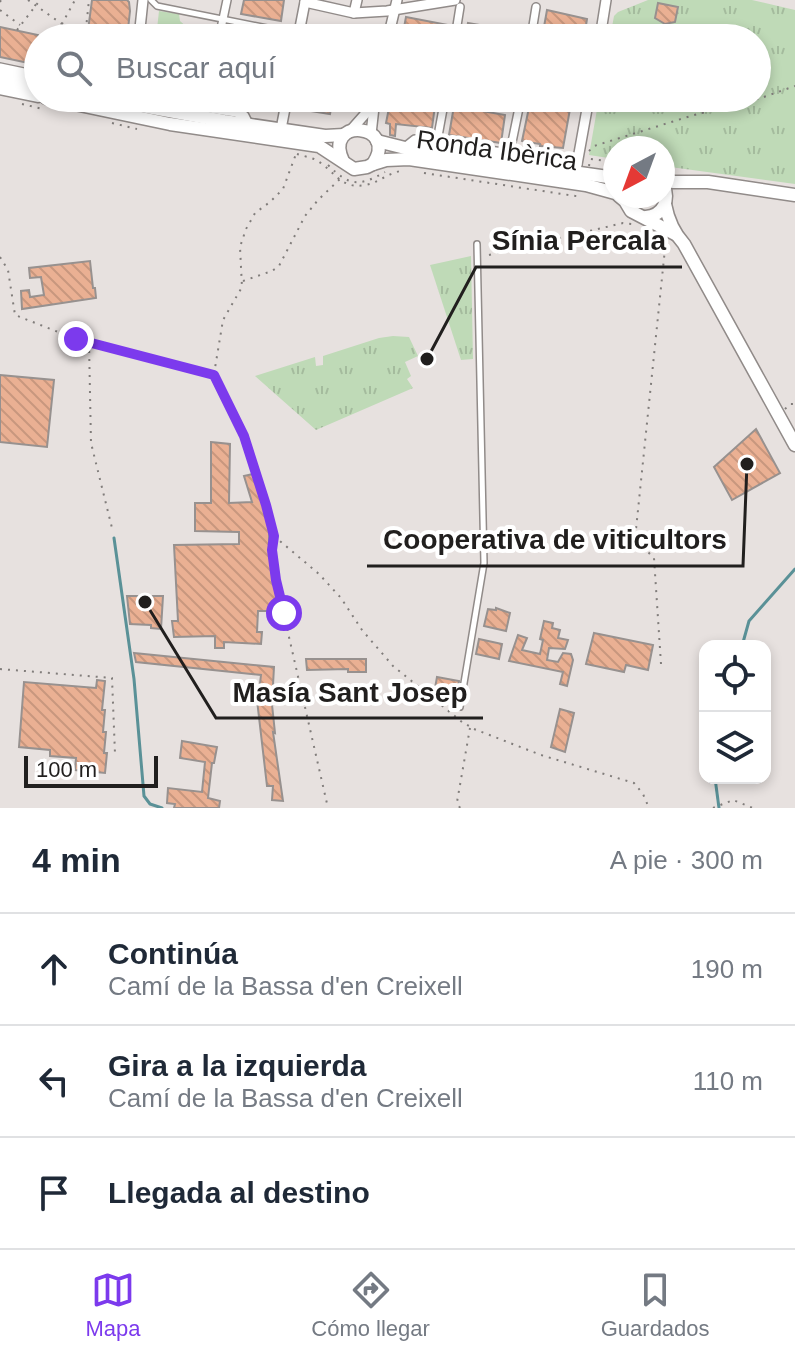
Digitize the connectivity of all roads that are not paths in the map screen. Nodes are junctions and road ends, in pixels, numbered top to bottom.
1 (143, 0) edge
2 (151, 0) edge
3 (227, 0) edge
4 (357, 0) edge
5 (606, 0) edge
6 (304, 1) edge
7 (458, 4) edge
8 (396, 5) edge
9 (536, 7) dead end
10 (354, 13) junction
11 (222, 19) junction
12 (140, 24) edge
13 (221, 24) edge
14 (244, 24) edge
15 (300, 24) edge
16 (456, 24) edge
17 (533, 24) edge
18 (602, 24) edge
19 (0, 68) edge
20 (24, 73) edge
21 (0, 77) edge
22 (24, 82) edge
23 (0, 88) edge
24 (24, 93) edge
25 (113, 112) edge
26 (174, 112) edge
27 (236, 112) edge
28 (284, 112) edge
29 (365, 112) edge
30 (375, 112) edge
31 (442, 112) edge
32 (518, 112) edge
33 (586, 112) edge
34 (248, 124) junction
35 (281, 129) junction
36 (347, 133) junction
37 (438, 136) dead end
38 (374, 137) junction
39 (511, 147) dead end
40 (343, 161) junction
41 (373, 164) junction
42 (576, 169) junction
43 (603, 175) edge
44 (603, 191) edge
45 (675, 191) edge
46 (795, 195) edge
47 (629, 208) edge
48 (661, 208) edge
49 (666, 208) edge
50 (641, 221) junction
51 (671, 236) junction
52 (477, 244) dead end
53 (795, 445) edge
54 (460, 707) dead end

1 - 12 street
2 - 11 lane
3 - 11 street
4 - 10 street
5 - 18 street
6 - 10 street
6 - 15 street
7 - 8 street
7 - 16 street
8 - 10 street
9 - 17 street
11 - 13 street
11 - 14 lane
19 - 20 street
21 - 22 street
23 - 24 street
25 - 40 street, Ronda Ibèrica
26 - 34 street, Ronda Ibèrica
27 - 34 street, Ronda Ibèrica
28 - 35 street
29 - 36 street, Ronda Ibèrica
30 - 38 street, Ronda Ibèrica
31 - 37 street
32 - 39 street
33 - 42 street
34 - 35 street, Ronda Ibèrica
35 - 36 street, Ronda Ibèrica
36 - 38 street, Ronda Ibèrica
36 - 40 street
38 - 41 street, Ronda Ibèrica
38 - 42 street, Ronda Ibèrica
40 - 41 street, Ronda Ibèrica
41 - 44 street, Ronda Ibèrica
42 - 43 street, Ronda Ibèrica
45 - 46 street
47 - 50 street, Ronda Ibèrica
48 - 50 street
49 - 51 street
50 - 51 street, Ronda Ibèrica
51 - 53 street
52 - 54 lane

